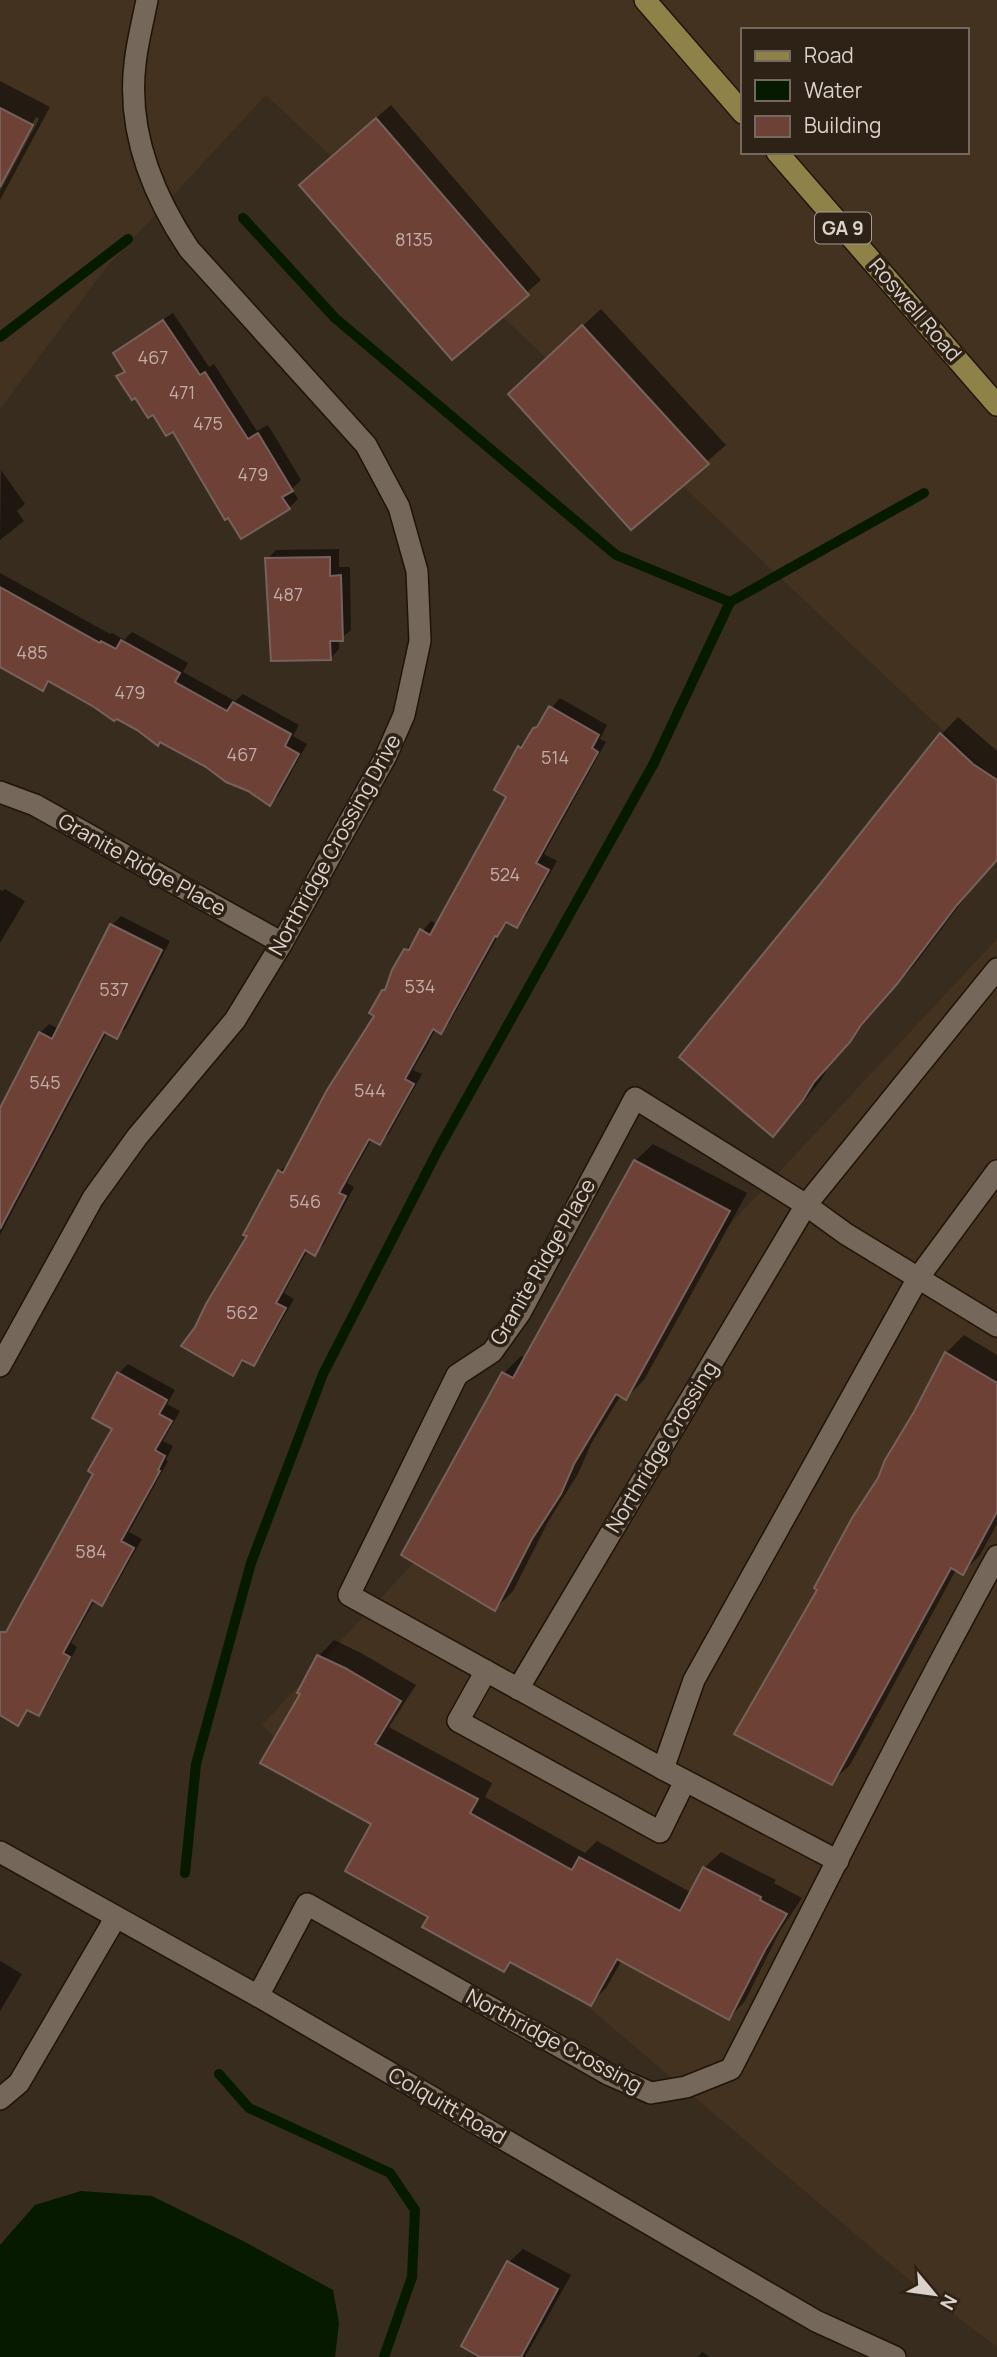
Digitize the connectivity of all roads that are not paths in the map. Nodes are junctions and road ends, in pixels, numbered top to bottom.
1 (147, 0) edge
2 (645, 0) edge
3 (741, 111) edge
4 (779, 154) edge
5 (997, 405) edge
6 (0, 792) edge
7 (282, 943) junction
8 (997, 970) edge
9 (997, 1171) edge
10 (806, 1205) junction
11 (918, 1278) junction
12 (997, 1326) edge
13 (0, 1366) edge
14 (997, 1556) edge
15 (486, 1671) junction
16 (518, 1689) junction
17 (663, 1769) junction
18 (685, 1781) junction
19 (0, 1852) edge
20 (838, 1861) junction
21 (116, 1917) junction
22 (258, 1996) junction
23 (0, 2099) edge
24 (895, 2357) edge

1 - 7 street, Northridge Crossing Drive
2 - 3 main road
4 - 5 main road, Roswell Road / GA 9
6 - 7 street, Granite Ridge Place
7 - 13 street, Northridge Crossing Drive
8 - 10 street, Northridge Crossing
9 - 11 street
10 - 11 street
10 - 15 street, Granite Ridge Place
10 - 16 street, Northridge Crossing
11 - 12 street
11 - 17 street
14 - 20 street, Northridge Crossing
15 - 16 street
15 - 18 street
16 - 17 street
17 - 18 street
18 - 20 street
19 - 21 street, Colquitt Road
20 - 22 street, Northridge Crossing
21 - 22 street, Colquitt Road
21 - 23 street
22 - 24 street, Colquitt Road

